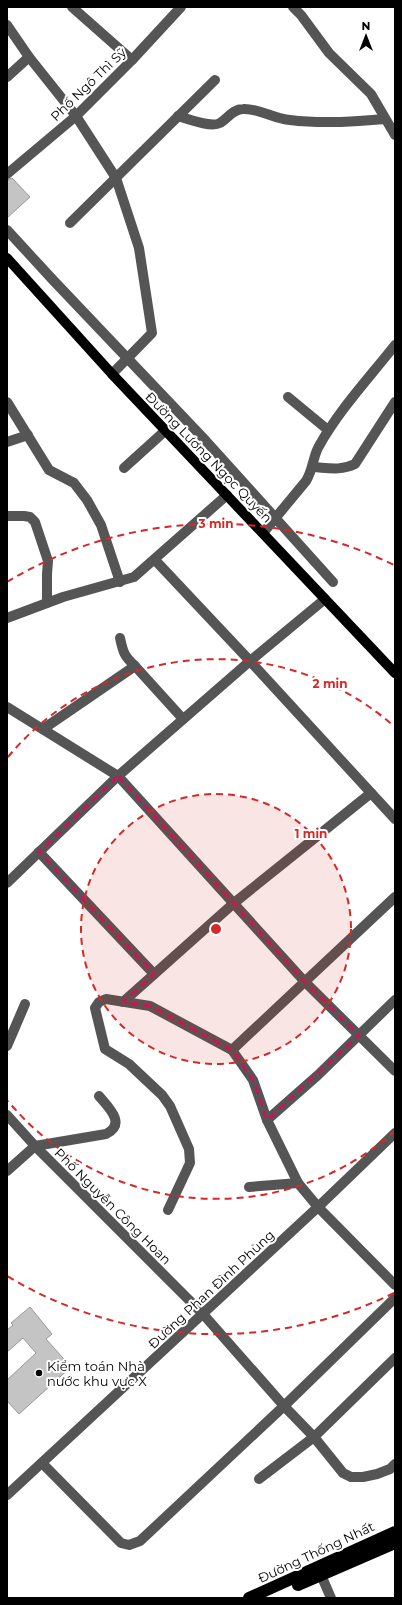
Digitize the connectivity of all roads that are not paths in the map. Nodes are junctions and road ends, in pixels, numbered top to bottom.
1 (72, 7) edge
2 (181, 7) edge
3 (293, 7) edge
4 (7, 25) edge
5 (29, 57) junction
6 (132, 60) junction
7 (7, 77) edge
8 (215, 80) dead end
9 (76, 116) junction
10 (178, 116) junction
11 (385, 119) junction
12 (394, 132) edge
13 (7, 174) edge
14 (116, 178) junction
15 (70, 223) dead end
16 (7, 230) edge
17 (7, 258) edge
18 (395, 345) edge
19 (127, 359) junction
20 (112, 374) junction
21 (288, 397) dead end
22 (7, 402) edge
23 (395, 402) edge
24 (166, 430) junction
25 (328, 430) junction
26 (28, 435) junction
27 (7, 442) edge
28 (313, 467) junction
29 (124, 468) dead end
30 (227, 495) junction
31 (7, 516) edge
32 (275, 519) junction
33 (263, 533) junction
34 (155, 560) junction
35 (120, 582) junction
36 (333, 582) dead end
37 (325, 599) junction
38 (47, 603) junction
39 (7, 618) edge
40 (120, 638) dead end
41 (250, 661) junction
42 (135, 666) junction
43 (395, 673) edge
44 (7, 707) edge
45 (183, 719) junction
46 (43, 729) junction
47 (118, 776) junction
48 (371, 793) junction
49 (395, 819) edge
50 (39, 852) junction
51 (7, 883) edge
52 (395, 897) edge
53 (234, 903) junction
54 (154, 974) junction
55 (305, 982) junction
56 (395, 1000) edge
57 (123, 1002) junction
58 (25, 1004) dead end
59 (359, 1035) junction
60 (7, 1046) edge
61 (232, 1050) junction
62 (395, 1070) edge
63 (99, 1096) dead end
64 (7, 1115) edge
65 (267, 1120) junction
66 (395, 1133) edge
67 (35, 1146) junction
68 (7, 1171) edge
69 (298, 1183) junction
70 (249, 1187) dead end
71 (318, 1207) junction
72 (168, 1210) dead end
73 (395, 1285) edge
74 (395, 1298) edge
75 (203, 1314) junction
76 (395, 1358) edge
77 (284, 1406) junction
78 (314, 1437) junction
79 (42, 1463) junction
80 (395, 1464) edge
81 (259, 1479) dead end
82 (7, 1495) edge
83 (395, 1532) edge
84 (395, 1543) edge
85 (321, 1575) junction
86 (250, 1598) edge
87 (267, 1598) edge
88 (331, 1598) edge

1 - 6 street
2 - 6 street, Phố Ngô Thì Sỹ
3 - 11 street
4 - 5 street
5 - 7 street
5 - 9 street
6 - 9 street, Phố Ngô Thì Sỹ
8 - 10 street
9 - 13 street, Phố Ngô Thì Sỹ
9 - 14 street
10 - 11 street
10 - 14 street
11 - 12 street
14 - 15 street
14 - 19 street
16 - 19 street
17 - 20 main road, Đường Lương Ngọc Quyến
18 - 25 street
19 - 20 street
19 - 32 street
20 - 24 main road, Đường Lương Ngọc Quyến
21 - 25 street
22 - 26 street
23 - 28 street
24 - 29 street
24 - 30 main road, Đường Lương Ngọc Quyến
25 - 28 street
26 - 27 street
26 - 35 street
28 - 32 street
30 - 33 main road, Đường Lương Ngọc Quyến
30 - 34 street
31 - 38 street
32 - 33 street
32 - 36 street
33 - 37 main road, Đường Lương Ngọc Quyến
34 - 35 street
34 - 41 street
35 - 38 street
37 - 41 street
37 - 43 main road, Đường Lương Ngọc Quyến
38 - 39 street
40 - 42 street
41 - 45 street
41 - 48 street
42 - 45 street
42 - 46 street
44 - 46 street
45 - 47 street
46 - 47 street
47 - 50 street
47 - 53 street
48 - 49 street
48 - 53 street
50 - 51 street
50 - 54 street
52 - 55 street
53 - 54 street
53 - 55 street
54 - 57 street
55 - 59 street
55 - 61 street
56 - 59 street
57 - 61 street
57 - 72 street
58 - 60 street
59 - 62 street
59 - 65 street
61 - 65 street
63 - 67 street
64 - 67 street, Phố Nguyễn Công Hoan
65 - 69 street
66 - 71 street, Đường Phan Đình Phùng
67 - 68 street
67 - 75 street, Phố Nguyễn Công Hoan
69 - 70 street
69 - 71 street
71 - 73 street
71 - 75 street, Đường Phan Đình Phùng
74 - 77 street
75 - 77 street, Phố Nguyễn Công Hoan
75 - 79 street, Đường Phan Đình Phùng
76 - 78 street
77 - 78 street, Phố Nguyễn Công Hoan
77 - 79 street
78 - 80 street, Phố Nguyễn Công Hoan
78 - 81 street
79 - 82 street, Đường Phan Đình Phùng
83 - 86 highway, Đường Thống Nhất
84 - 85 highway, Đường Thống Nhất
85 - 87 highway, Đường Thống Nhất
85 - 88 street

